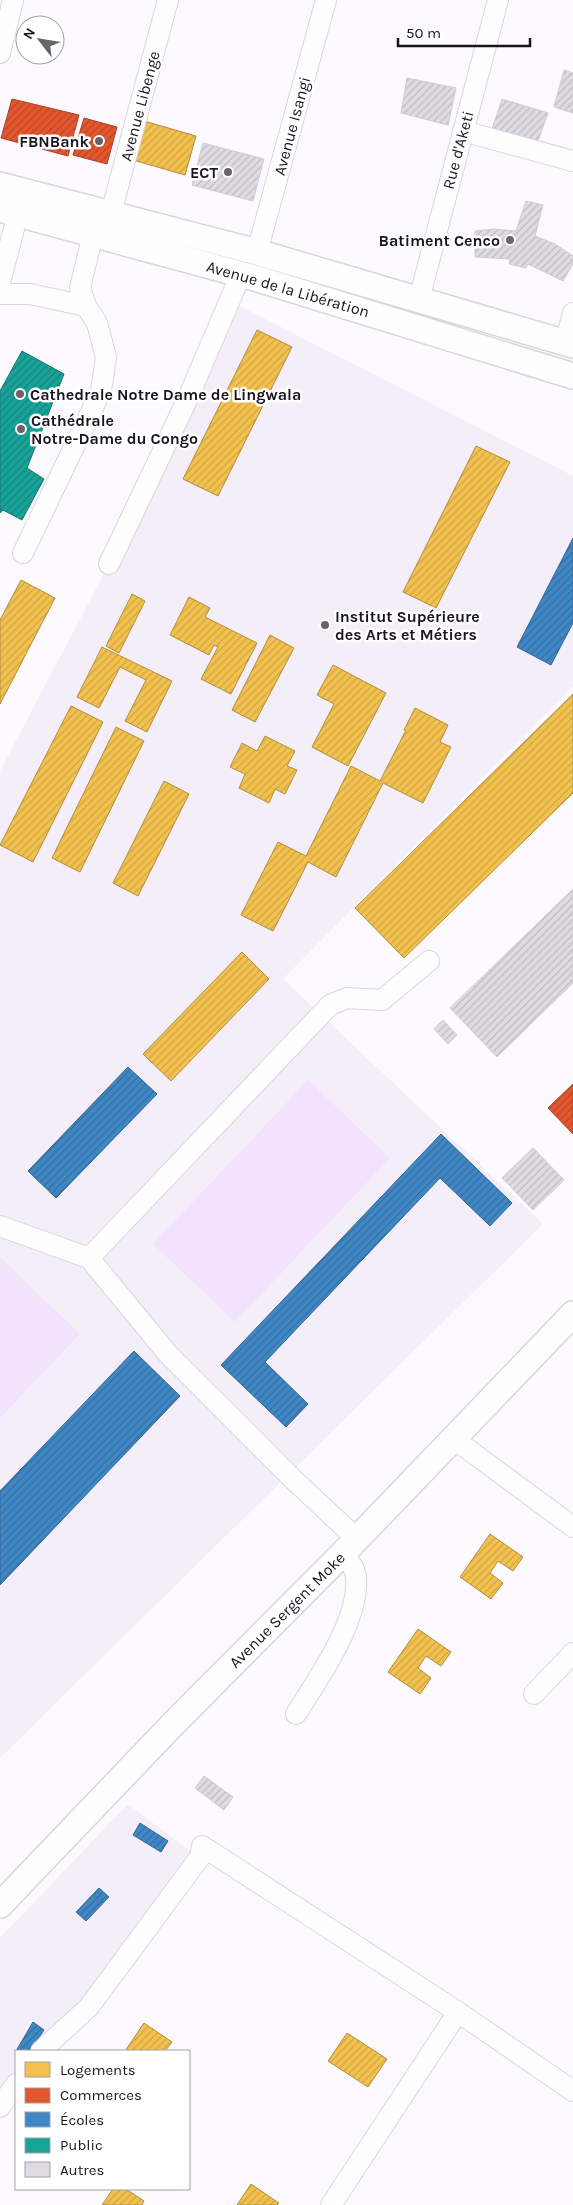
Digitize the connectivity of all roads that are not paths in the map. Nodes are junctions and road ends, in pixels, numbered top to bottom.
1 (13, 0) edge
2 (168, 0) edge
3 (326, 0) edge
4 (498, 0) edge
5 (0, 53) edge
6 (463, 132) junction
7 (573, 161) edge
8 (0, 185) edge
9 (9, 211) edge
10 (112, 212) junction
11 (99, 235) junction
12 (258, 252) junction
13 (241, 274) junction
14 (0, 283) edge
15 (0, 294) edge
16 (420, 299) junction
17 (86, 306) junction
18 (573, 313) edge
19 (569, 344) edge
20 (573, 376) edge
21 (23, 553) dead end
22 (109, 564) dead end
23 (428, 961) dead end
24 (0, 1226) edge
25 (89, 1258) junction
26 (573, 1314) edge
27 (454, 1439) junction
28 (573, 1527) edge
29 (350, 1546) junction
30 (573, 1653) edge
31 (534, 1694) dead end
32 (296, 1714) dead end
33 (0, 1905) edge
34 (458, 2012) junction
35 (42, 2050) edge
36 (15, 2085) edge
37 (573, 2091) edge
38 (0, 2107) edge
39 (331, 2205) edge

1 - 5 street
2 - 10 street, Avenue Libenge
3 - 12 street, Avenue Isangi
4 - 6 street, Rue d'Aketi
6 - 7 street
6 - 16 street, Rue d'Aketi
8 - 10 main road, Avenue de la Libération
9 - 11 main road, Avenue de la Libération
9 - 14 street
10 - 11 street, Avenue Libenge
10 - 12 main road, Avenue de la Libération
11 - 13 main road, Avenue de la Libération
11 - 17 street, Avenue Libenge
12 - 16 main road, Avenue de la Libération
13 - 20 main road, Avenue de la Libération
13 - 22 street
15 - 17 street
16 - 19 main road, Avenue de la Libération
17 - 21 street, Avenue Libenge
18 - 19 street
23 - 25 street
24 - 25 street
25 - 29 street
26 - 27 main road, Avenue Sergent Moke
27 - 28 street
27 - 29 main road, Avenue Sergent Moke
29 - 32 street
29 - 33 main road, Avenue Sergent Moke
30 - 31 street
34 - 35 street
34 - 37 street
34 - 39 street
36 - 38 street

